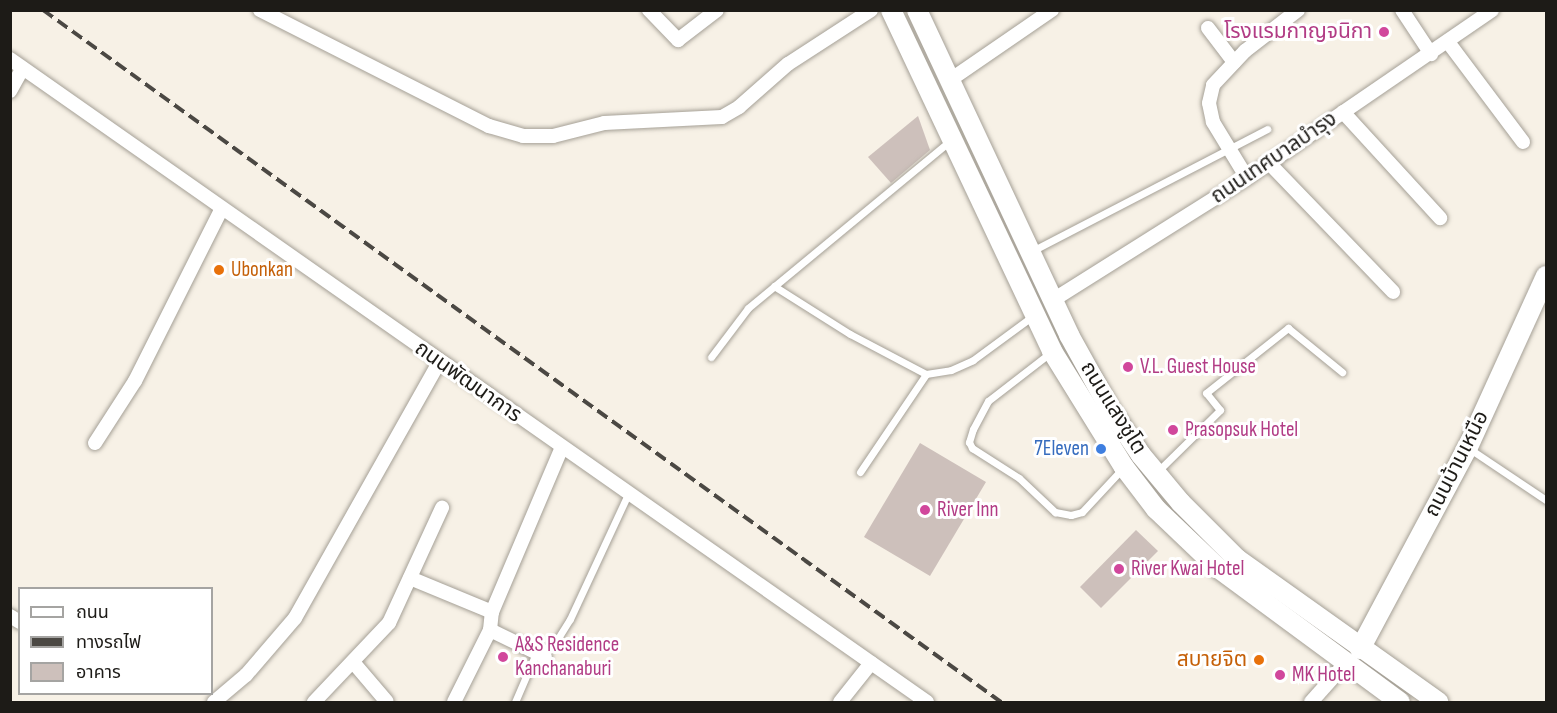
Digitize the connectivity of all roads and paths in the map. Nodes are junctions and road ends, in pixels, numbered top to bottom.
1 (260, 10) edge
2 (649, 10) edge
3 (717, 10) edge
4 (871, 10) edge
5 (891, 10) edge
6 (916, 10) edge
7 (1052, 10) edge
8 (1298, 10) edge
9 (1402, 10) edge
10 (1492, 10) edge
11 (1208, 28) dead end
12 (1448, 42) junction
13 (1431, 54) junction
14 (10, 59) edge
15 (1234, 62) junction
16 (23, 68) junction
17 (950, 80) junction
18 (10, 91) edge
19 (1343, 112) junction
20 (1267, 129) dead end
21 (952, 139) junction
22 (1522, 142) dead end
23 (1226, 148) junction
24 (1269, 163) junction
25 (1246, 178) junction
26 (221, 210) junction
27 (1440, 218) dead end
28 (1030, 251) junction
29 (1546, 276) edge
30 (774, 286) junction
31 (1393, 292) dead end
32 (1053, 300) junction
33 (1035, 314) junction
34 (1052, 351) junction
35 (711, 357) dead end
36 (439, 362) junction
37 (1342, 372) dead end
38 (926, 374) junction
39 (95, 443) dead end
40 (562, 447) junction
41 (1468, 447) junction
42 (1141, 455) junction
43 (1124, 466) junction
44 (860, 472) dead end
45 (1156, 473) junction
46 (628, 494) junction
47 (1546, 500) edge
48 (442, 508) dead end
49 (410, 578) junction
50 (492, 612) junction
51 (490, 630) junction
52 (1360, 649) junction
53 (540, 655) junction
54 (353, 662) junction
55 (871, 663) junction
56 (1345, 664) junction
57 (214, 702) edge
58 (314, 702) edge
59 (387, 702) edge
60 (454, 702) edge
61 (515, 702) edge
62 (840, 702) edge
63 (927, 702) edge
64 (1311, 702) edge
65 (1400, 702) edge
66 (1438, 702) edge

1 - 4 street
2 - 3 street
5 - 21 main road, ถนนแสงชูโต
6 - 17 main road, ถนนแสงชูโต
7 - 17 street
8 - 15 street
9 - 13 street
10 - 12 street, ถนนเทศบาลบำรุง
11 - 15 street
12 - 13 street, ถนนเทศบาลบำรุง
12 - 22 street
13 - 19 street, ถนนเทศบาลบำรุง
14 - 16 street, ถนนพัฒนาการ
15 - 23 street
16 - 18 street
16 - 26 street, ถนนพัฒนาการ
17 - 28 main road, ถนนแสงชูโต
19 - 24 street, ถนนเทศบาลบำรุง
19 - 27 street
20 - 23 lane
21 - 30 lane
21 - 33 main road, ถนนแสงชูโต
23 - 25 street
23 - 28 lane
24 - 25 street, ถนนเทศบาลบำรุง
24 - 31 street
25 - 32 street, ถนนเทศบาลบำรุง
26 - 36 street, ถนนพัฒนาการ
26 - 39 street
28 - 32 main road, ถนนแสงชูโต
29 - 41 main road, ถนนบ้านเหนือ
30 - 35 lane
30 - 38 lane
32 - 42 main road, ถนนแสงชูโต
33 - 34 main road, ถนนแสงชูโต
33 - 38 lane
34 - 43 main road, ถนนแสงชูโต
34 - 43 lane
36 - 40 street, ถนนพัฒนาการ
36 - 57 street
37 - 45 lane
38 - 44 lane
40 - 46 street, ถนนพัฒนาการ
40 - 50 street
41 - 47 lane
41 - 52 main road, ถนนบ้านเหนือ
42 - 43 main road
42 - 45 main road, ถนนแสงชูโต
43 - 56 main road, ถนนแสงชูโต
45 - 52 main road, ถนนแสงชูโต
46 - 53 lane
46 - 55 street, ถนนพัฒนาการ
48 - 49 street
49 - 50 street
49 - 54 street
50 - 51 street
51 - 53 street
51 - 60 street
52 - 66 main road, ถนนแสงชูโต
53 - 61 lane
54 - 58 street
54 - 59 street
55 - 62 street
55 - 63 street, ถนนพัฒนาการ
56 - 64 street
56 - 65 main road, ถนนแสงชูโต

